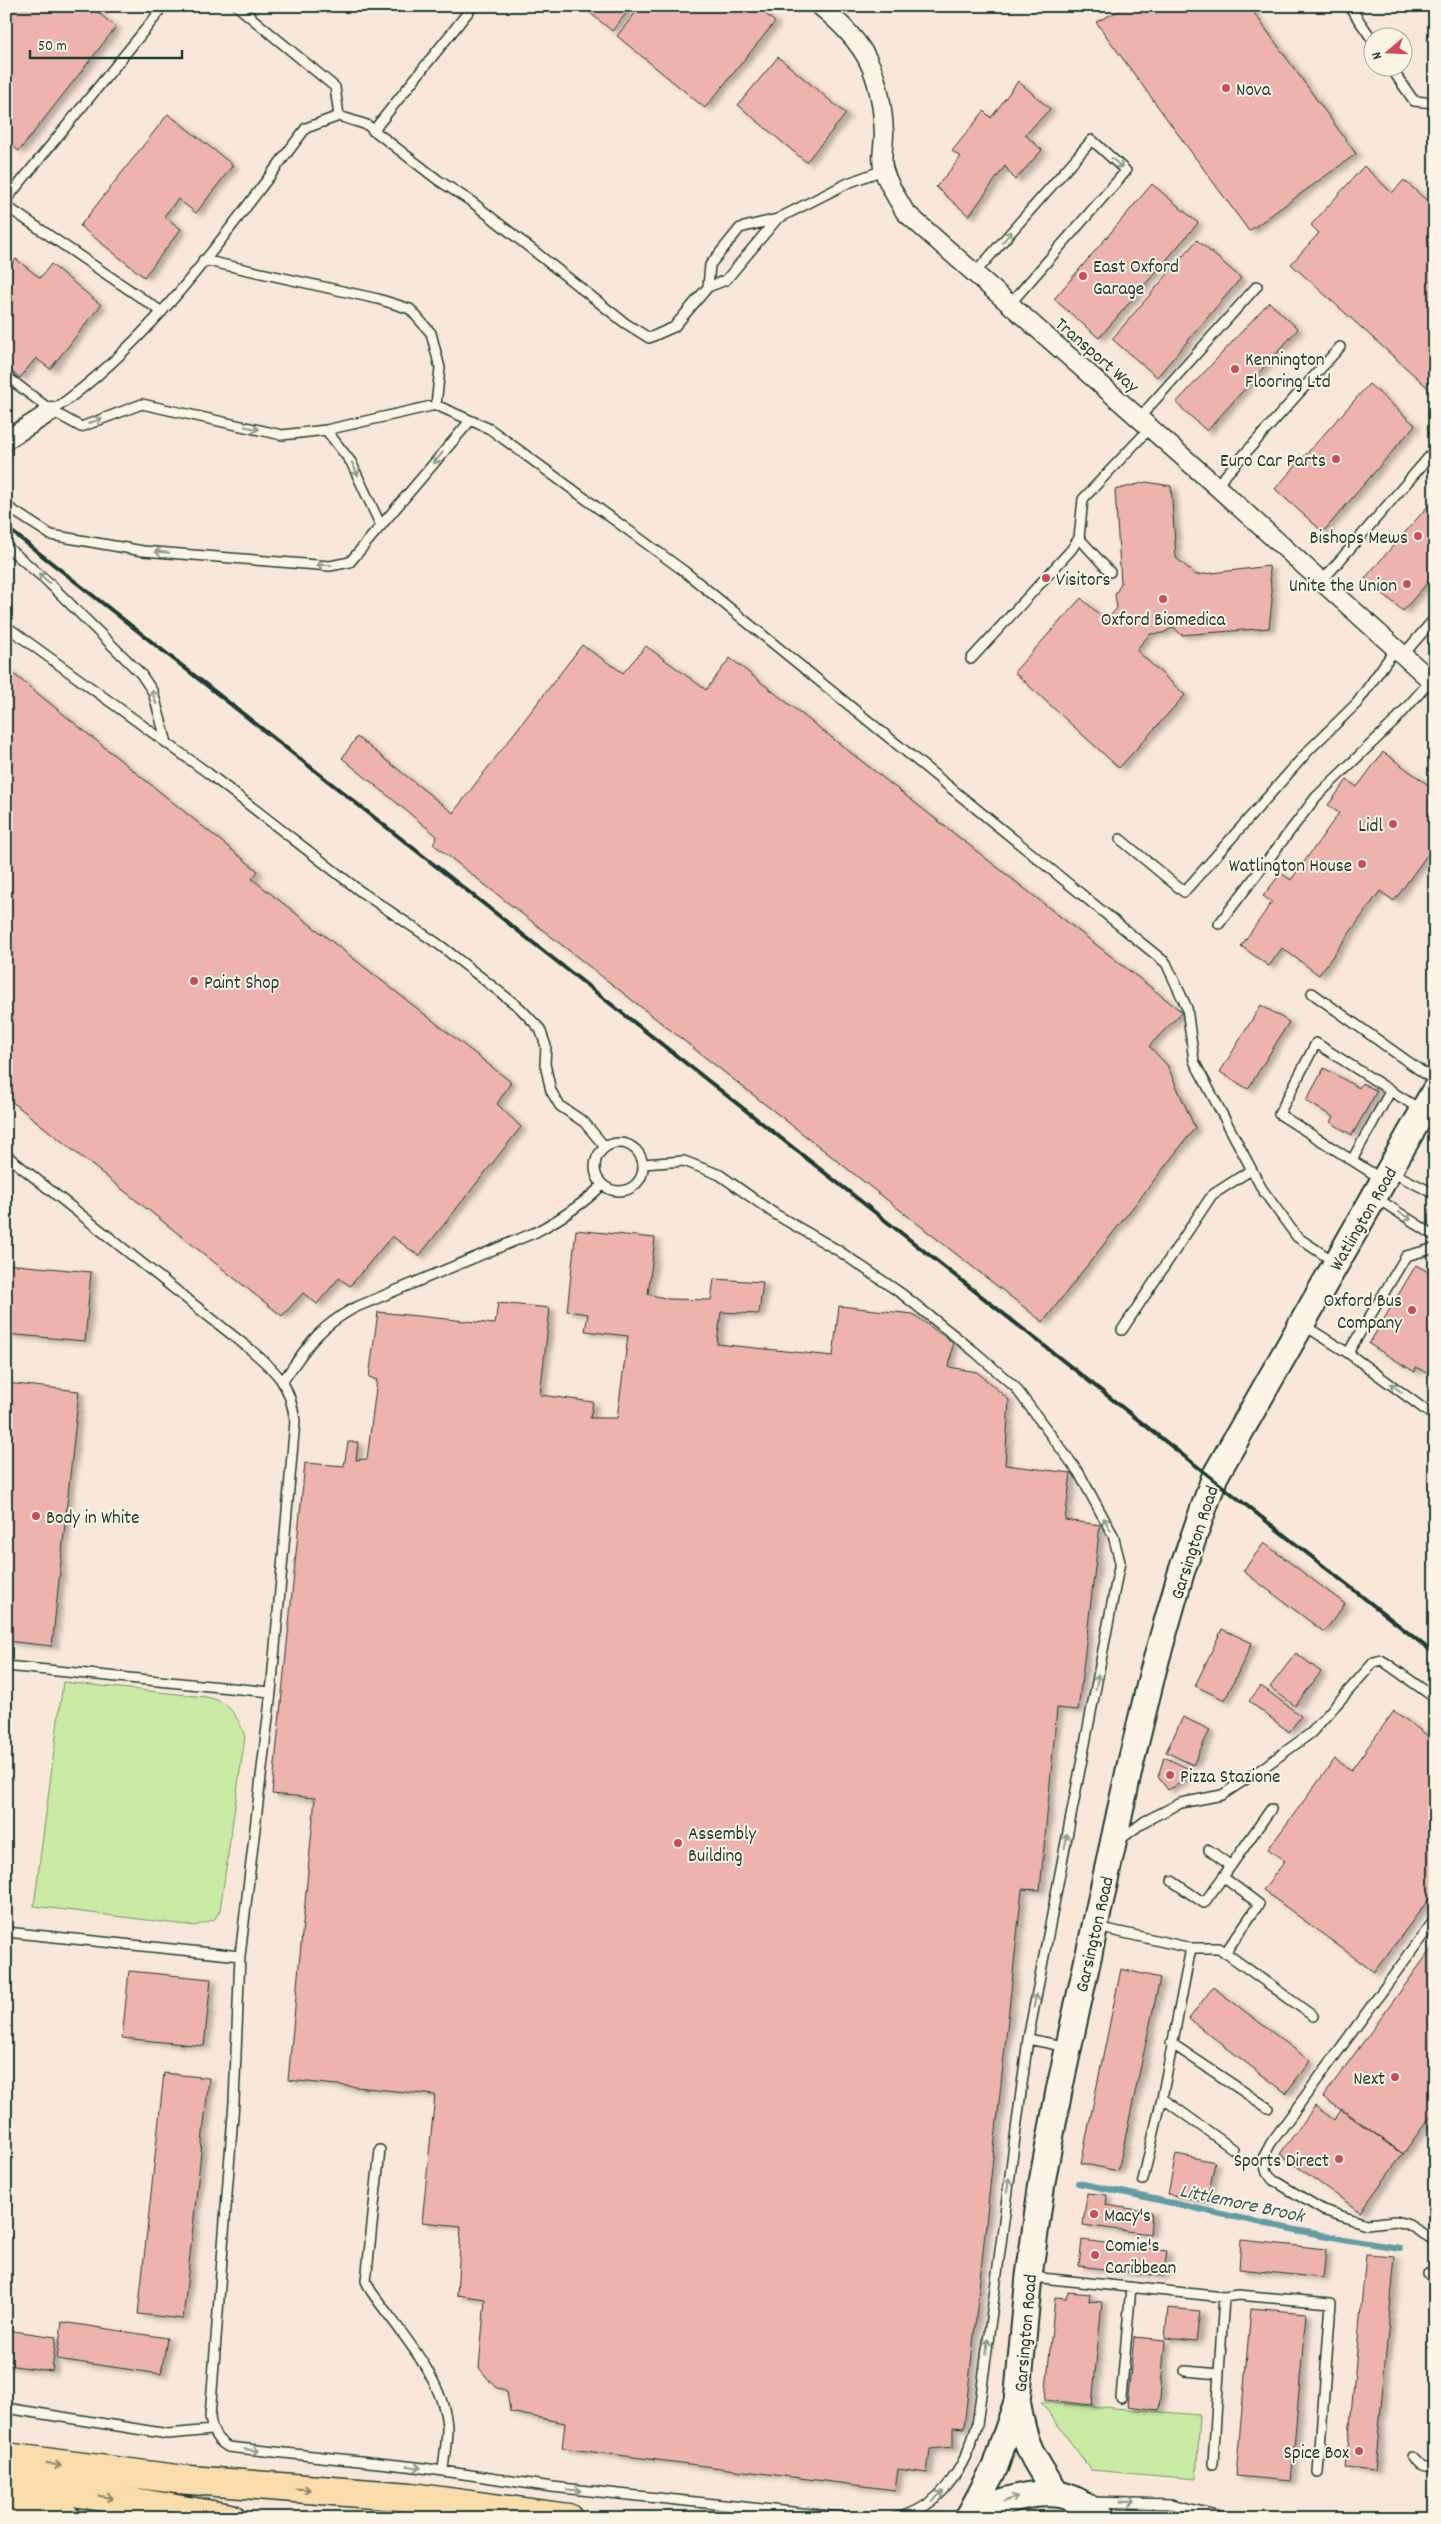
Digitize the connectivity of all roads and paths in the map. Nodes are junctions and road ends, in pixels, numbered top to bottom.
1 (161, 6) edge
2 (237, 6) edge
3 (473, 6) edge
4 (820, 6) edge
5 (1349, 6) edge
6 (1364, 28) edge
7 (1398, 78) edge
8 (1435, 103) edge
9 (339, 116) junction
10 (374, 130) junction
11 (883, 170) junction
12 (6, 200) edge
13 (6, 206) edge
14 (777, 219) junction
15 (203, 260) junction
16 (975, 273) junction
17 (1258, 286) dead end
18 (708, 287) junction
19 (1010, 304) junction
20 (162, 312) junction
21 (1340, 347) dead end
22 (6, 376) edge
23 (436, 406) junction
24 (52, 411) junction
25 (470, 421) junction
26 (1145, 423) junction
27 (326, 430) junction
28 (6, 440) edge
29 (1435, 450) edge
30 (1216, 486) junction
31 (6, 506) edge
32 (381, 526) junction
33 (1079, 538) junction
34 (6, 546) edge
35 (1110, 572) dead end
36 (1322, 581) junction
37 (1435, 618) edge
38 (6, 626) edge
39 (1400, 652) junction
40 (971, 659) dead end
41 (1433, 682) edge
42 (167, 743) junction
43 (1120, 839) dead end
44 (1220, 924) dead end
45 (1312, 993) dead end
46 (1435, 1081) edge
47 (1391, 1090) junction
48 (1435, 1090) edge
49 (1423, 1112) junction
50 (605, 1147) junction
51 (6, 1155) edge
52 (1352, 1160) junction
53 (643, 1164) junction
54 (1252, 1170) junction
55 (1382, 1183) junction
56 (602, 1184) junction
57 (1435, 1194) edge
58 (1435, 1236) edge
59 (1435, 1248) edge
60 (1336, 1263) junction
61 (1302, 1323) junction
62 (1122, 1330) dead end
63 (1348, 1353) junction
64 (284, 1381) junction
65 (1435, 1417) edge
66 (1215, 1476) joint
67 (6, 1666) edge
68 (271, 1692) junction
69 (1435, 1698) edge
70 (1270, 1809) dead end
71 (1113, 1845) junction
72 (1209, 1850) dead end
73 (1230, 1866) junction
74 (1223, 1877) junction
75 (1172, 1882) dead end
76 (1435, 1919) edge
77 (1094, 1926) junction
78 (6, 1932) edge
79 (1191, 1948) junction
80 (1225, 1953) junction
81 (240, 1956) junction
82 (1313, 2016) dead end
83 (1028, 2039) junction
84 (1172, 2043) junction
85 (1068, 2047) junction
86 (1162, 2098) junction
87 (1268, 2108) dead end
88 (1233, 2149) dead end
89 (380, 2150) dead end
90 (1143, 2180) dead end
91 (1435, 2241) edge
92 (1029, 2276) junction
93 (1131, 2287) junction
94 (1224, 2297) junction
95 (1185, 2371) dead end
96 (1219, 2374) junction
97 (1121, 2398) dead end
98 (1017, 2402) junction
99 (6, 2408) edge
100 (212, 2430) junction
101 (6, 2457) edge
102 (1412, 2457) dead end
103 (1212, 2463) dead end
104 (1435, 2468) edge
105 (443, 2471) junction
106 (1318, 2473) dead end
107 (6, 2481) edge
108 (1068, 2498) junction
109 (6, 2508) edge
110 (968, 2517) edge
111 (66, 2518) edge
112 (230, 2518) edge
113 (568, 2518) edge
114 (850, 2518) edge
115 (895, 2518) edge
116 (1104, 2518) edge
117 (1208, 2518) edge
118 (1227, 2518) edge

1 - 12 lane
2 - 9 lane
3 - 10 lane
4 - 11 street, Transport Way
5 - 6 lane
7 - 8 lane
9 - 10 lane
9 - 15 lane
10 - 18 lane
11 - 14 lane
11 - 16 street, Transport Way
13 - 20 lane
14 - 18 lane
14 - 18 lane
15 - 20 lane
15 - 23 lane
16 - 19 street, Transport Way
16 -> 19 lane
17 - 26 lane
19 - 26 street, Transport Way
20 - 24 lane
21 - 30 lane
22 - 24 lane
23 - 25 lane
23 - 27 lane
24 -> 27 lane
24 - 28 street
25 -> 32 lane
25 - 54 lane
26 - 30 street, Transport Way
26 - 33 lane
27 -> 32 lane
29 - 36 lane
30 - 36 street, Transport Way
32 -> 31 lane
33 - 35 lane
33 - 40 lane
42 -> 34 lane
36 - 39 street, Transport Way
37 - 39 lane
38 - 42 lane
39 - 41 street, Transport Way
39 - 43 lane
41 - 44 lane
42 - 50 lane
45 - 46 lane
47 - 49 lane
47 - 52 lane
47 - 52 lane
48 - 49 main road, Watlington Road
49 - 55 main road, Watlington Road
50 - 53 lane
50 - 56 lane
51 - 64 lane
52 - 55 lane
53 - 56 lane
83 -> 53 lane
54 - 60 lane
54 - 62 lane
55 - 57 lane
55 -> 58 lane
55 - 60 main road, Watlington Road
56 - 64 lane
59 - 63 lane
60 - 61 main road, Watlington Road
61 - 63 lane
61 - 66 main road, Watlington Road
65 -> 63 lane
64 - 68 lane
66 - 71 main road, Garsington Road
67 - 68 lane
68 - 81 lane
69 - 71 lane
70 - 73 lane
71 - 77 main road, Garsington Road
72 - 73 lane
73 - 74 lane
74 - 75 lane
74 - 80 lane
76 - 91 lane
77 - 79 lane
77 - 85 main road, Garsington Road
78 - 81 lane
79 - 80 lane
79 - 84 lane
80 - 82 lane
81 - 100 lane
83 - 85 lane
115 -> 83 lane
84 - 86 lane
84 - 87 lane
85 - 92 main road, Garsington Road
86 - 88 lane
86 - 90 lane
89 - 105 lane
92 - 93 lane
92 - 98 main road, Garsington Road
93 - 94 lane
93 - 97 lane
94 - 96 lane
94 - 106 lane
95 - 96 lane
96 - 103 lane
98 - 108 main road
98 - 110 main road
99 - 100 lane
100 -> 105 lane
101 -> 113 highway
102 - 104 lane
105 -> 114 lane
107 -> 112 highway
110 -> 108 main road
108 - 116 main road
108 -> 118 lane
109 - 111 highway
117 - 118 lane

